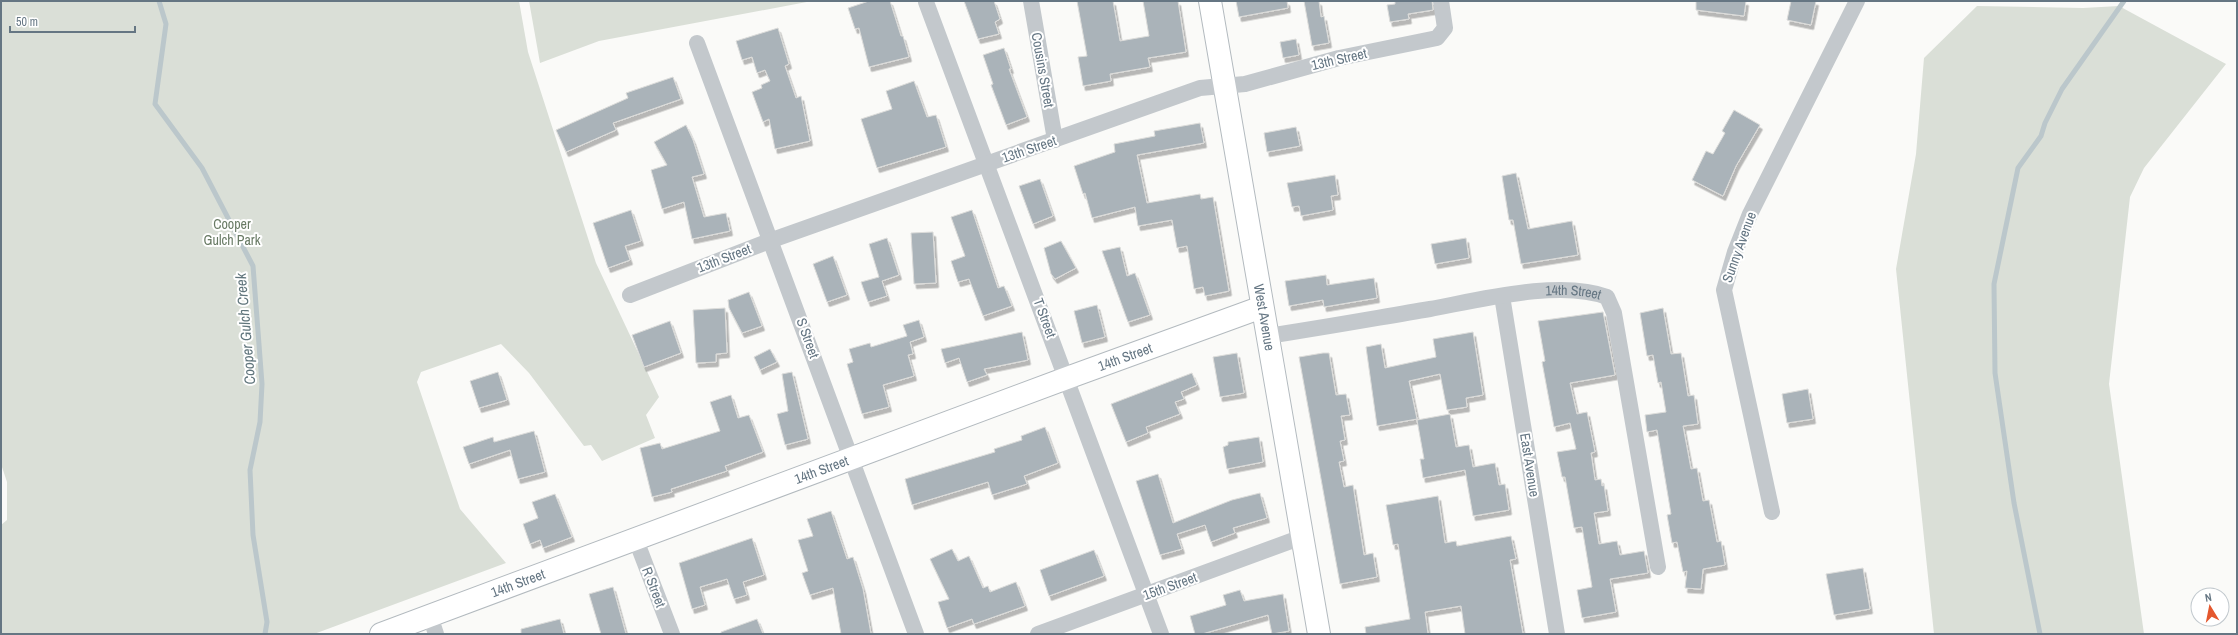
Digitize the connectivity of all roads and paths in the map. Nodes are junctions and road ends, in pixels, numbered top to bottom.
1 (1031, 1) edge
2 (1210, 1) edge
3 (1441, 1) edge
4 (1857, 1) edge
5 (926, 2) edge
6 (697, 43) dead end
7 (1225, 85) junction
8 (1055, 140) junction
9 (987, 164) junction
10 (772, 240) junction
11 (630, 295) dead end
12 (1502, 296) junction
13 (1262, 307) junction
14 (1267, 336) junction
15 (1067, 378) junction
16 (852, 458) junction
17 (1772, 512) dead end
18 (1302, 537) junction
19 (636, 540) junction
20 (1658, 567) dead end
21 (1147, 594) junction
22 (433, 625) edge
23 (381, 634) edge
24 (672, 634) edge
25 (916, 634) edge
26 (1038, 634) edge
27 (1161, 634) edge
28 (1320, 634) edge
29 (1557, 634) edge

1 - 8 street, Cousins Street
2 - 7 street, West Avenue
3 - 7 street, 13th Street
4 - 17 street, Sunny Avenue
5 - 9 street, T Street
6 - 10 street, S Street
7 - 8 street, 13th Street
7 - 13 street, West Avenue
8 - 9 street, 13th Street
9 - 10 street, 13th Street
9 - 15 street, T Street
10 - 11 street, 13th Street
10 - 16 street, S Street
12 - 14 street, 14th Street
12 - 20 street, 14th Street
12 - 29 street, East Avenue
13 - 14 street, West Avenue
13 - 15 street, 14th Street
14 - 18 street, West Avenue
15 - 16 street, 14th Street
15 - 21 street, T Street
16 - 19 street, 14th Street
16 - 25 street, S Street
18 - 21 street, 15th Street
18 - 28 street, West Avenue
19 - 22 street, 14th Street
19 - 24 street, R Street
21 - 26 street, 15th Street
21 - 27 street, T Street
22 - 23 street, 14th Street

